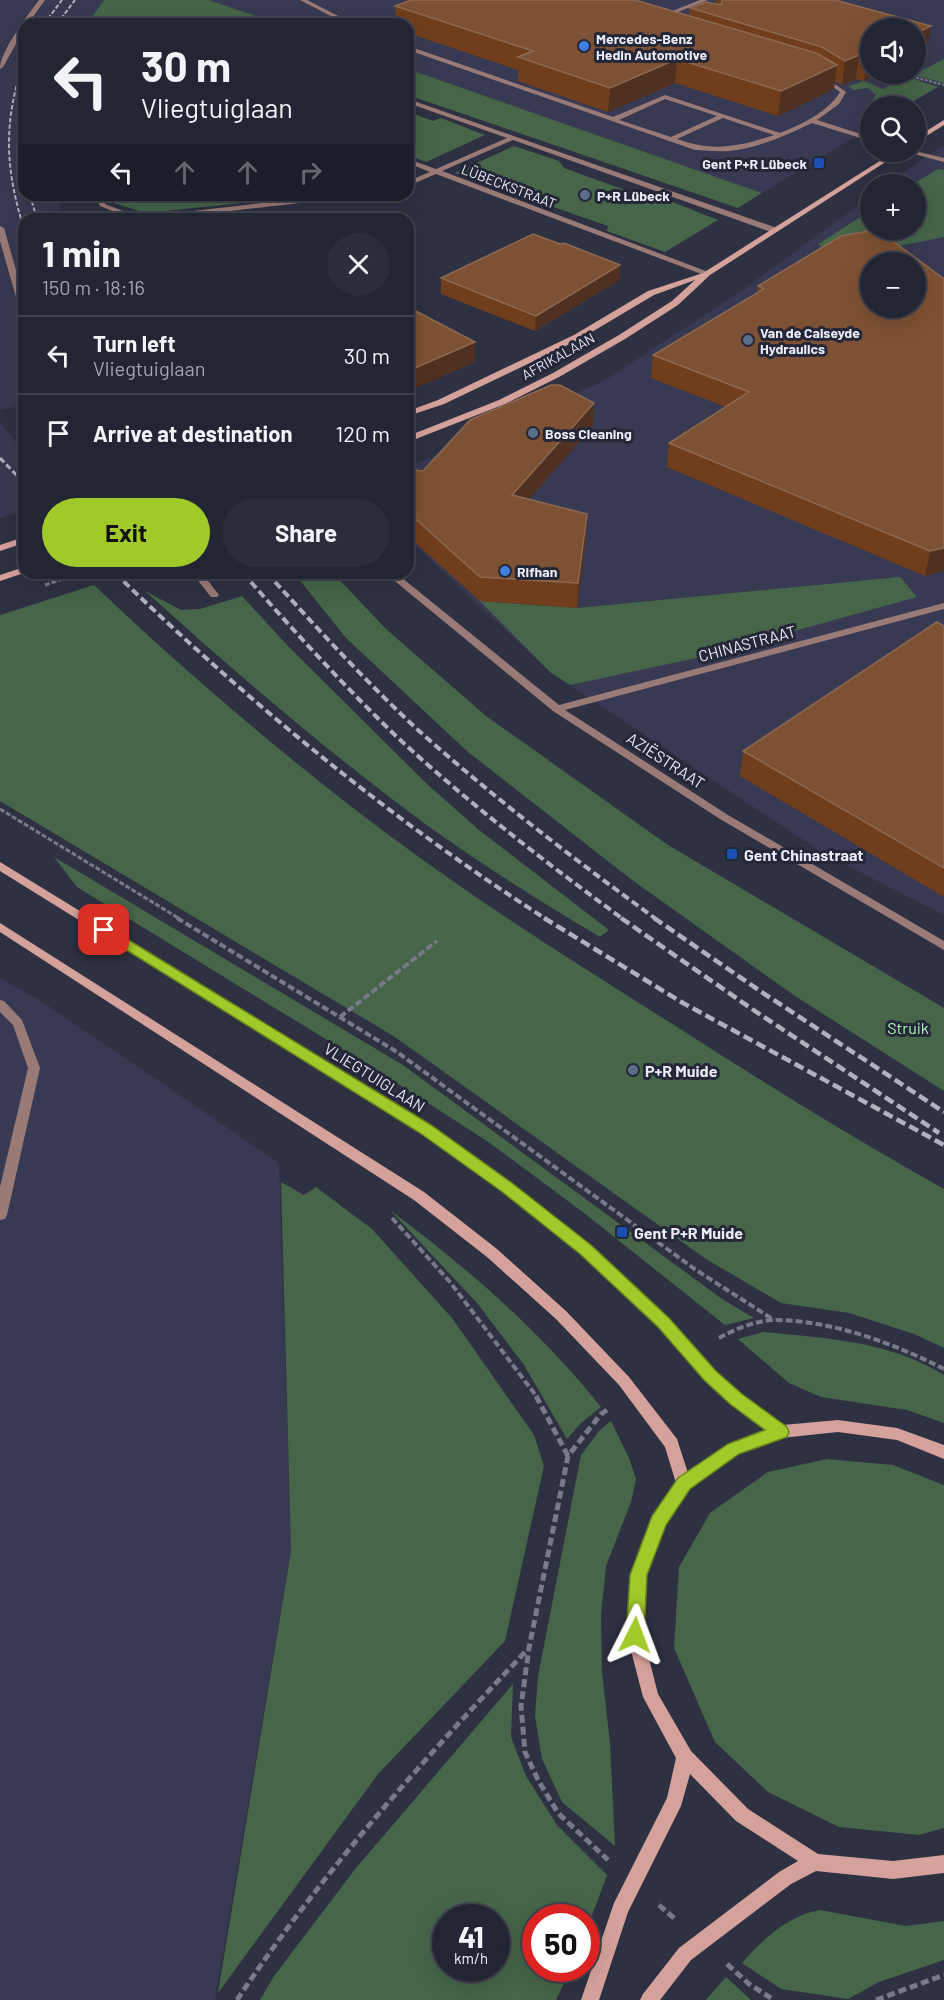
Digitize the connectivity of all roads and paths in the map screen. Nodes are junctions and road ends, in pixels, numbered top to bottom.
1 (42, 0) edge
2 (303, 0) edge
3 (705, 0) edge
4 (672, 12) junction
5 (683, 15) edge
6 (28, 18) edge
7 (339, 18) edge
8 (655, 19) edge
9 (18, 35) edge
10 (414, 50) edge
11 (0, 67) edge
12 (816, 74) edge
13 (926, 80) edge
14 (944, 85) edge
15 (414, 103) edge
16 (722, 116) junction
17 (613, 120) junction
18 (812, 121) junction
19 (944, 122) edge
20 (778, 134) junction
21 (926, 134) edge
22 (860, 137) edge
23 (513, 138) junction
24 (670, 140) junction
25 (926, 156) edge
26 (944, 160) edge
27 (882, 162) edge
28 (414, 163) edge
29 (438, 172) junction
30 (414, 181) edge
31 (101, 201) edge
32 (300, 201) edge
33 (124, 213) edge
34 (194, 213) edge
35 (0, 228) edge
36 (774, 230) junction
37 (707, 273) junction
38 (18, 290) edge
39 (414, 412) edge
40 (414, 437) edge
41 (18, 542) edge
42 (0, 548) edge
43 (18, 572) edge
44 (0, 578) edge
45 (202, 579) edge
46 (397, 579) edge
47 (214, 595) dead end
48 (944, 606) edge
49 (557, 710) junction
50 (0, 808) edge
51 (0, 866) edge
52 (0, 927) edge
53 (437, 941) dead end
54 (944, 946) edge
55 (0, 1004) edge
56 (340, 1017) junction
57 (386, 1211) dead end
58 (0, 1215) edge
59 (774, 1320) junction
60 (716, 1340) dead end
61 (944, 1369) edge
62 (601, 1414) dead end
63 (781, 1432) junction
64 (944, 1452) edge
65 (568, 1456) junction
66 (684, 1484) junction
67 (529, 1648) junction
68 (685, 1757) junction
69 (815, 1862) junction
70 (944, 1864) edge
71 (634, 1883) junction
72 (701, 1942) junction
73 (944, 1975) edge
74 (237, 2000) edge
75 (590, 2000) edge
76 (649, 2000) edge
77 (774, 2000) edge
78 (876, 2000) edge

1 - 6 street
2 - 7 street
3 - 4 street
4 - 5 street
4 - 8 street
9 - 11 street
10 - 17 street
12 - 18 street
13 - 14 path
15 - 23 street
16 - 17 street
16 - 20 street
16 - 24 street
17 - 24 street
18 - 20 street
18 - 22 street
19 - 21 main road
20 - 24 street
23 - 29 street, LÜBECKSTRAAT
23 - 36 street
25 - 26 street
27 - 36 main road, AFRIKALAAN
28 - 29 street
29 - 30 street
29 - 37 street, LÜBECKSTRAAT
31 - 33 street
32 - 34 street
35 - 38 street
36 - 37 main road, AFRIKALAAN
37 - 39 main road, AFRIKALAAN
37 - 40 main road, AFRIKALAAN
41 - 42 main road
43 - 44 main road
45 - 47 street
46 - 49 street, AZIËSTRAAT
48 - 49 street, CHINASTRAAT
49 - 54 street, AZIËSTRAAT
50 - 56 path
51 - 63 main road, VLIEGTUIGLAAN
52 - 66 main road
53 - 56 path
55 - 58 street
56 - 59 path
57 - 65 path
59 - 60 path
59 - 61 path
62 - 65 path
63 - 64 main road
63 - 66 main road
65 - 67 path
66 - 68 main road
67 - 71 path
67 - 74 path
68 - 69 main road
68 - 71 main road
69 - 70 main road
69 - 72 main road
71 - 72 path
71 - 75 main road
72 - 76 main road
72 - 77 path
73 - 78 path

